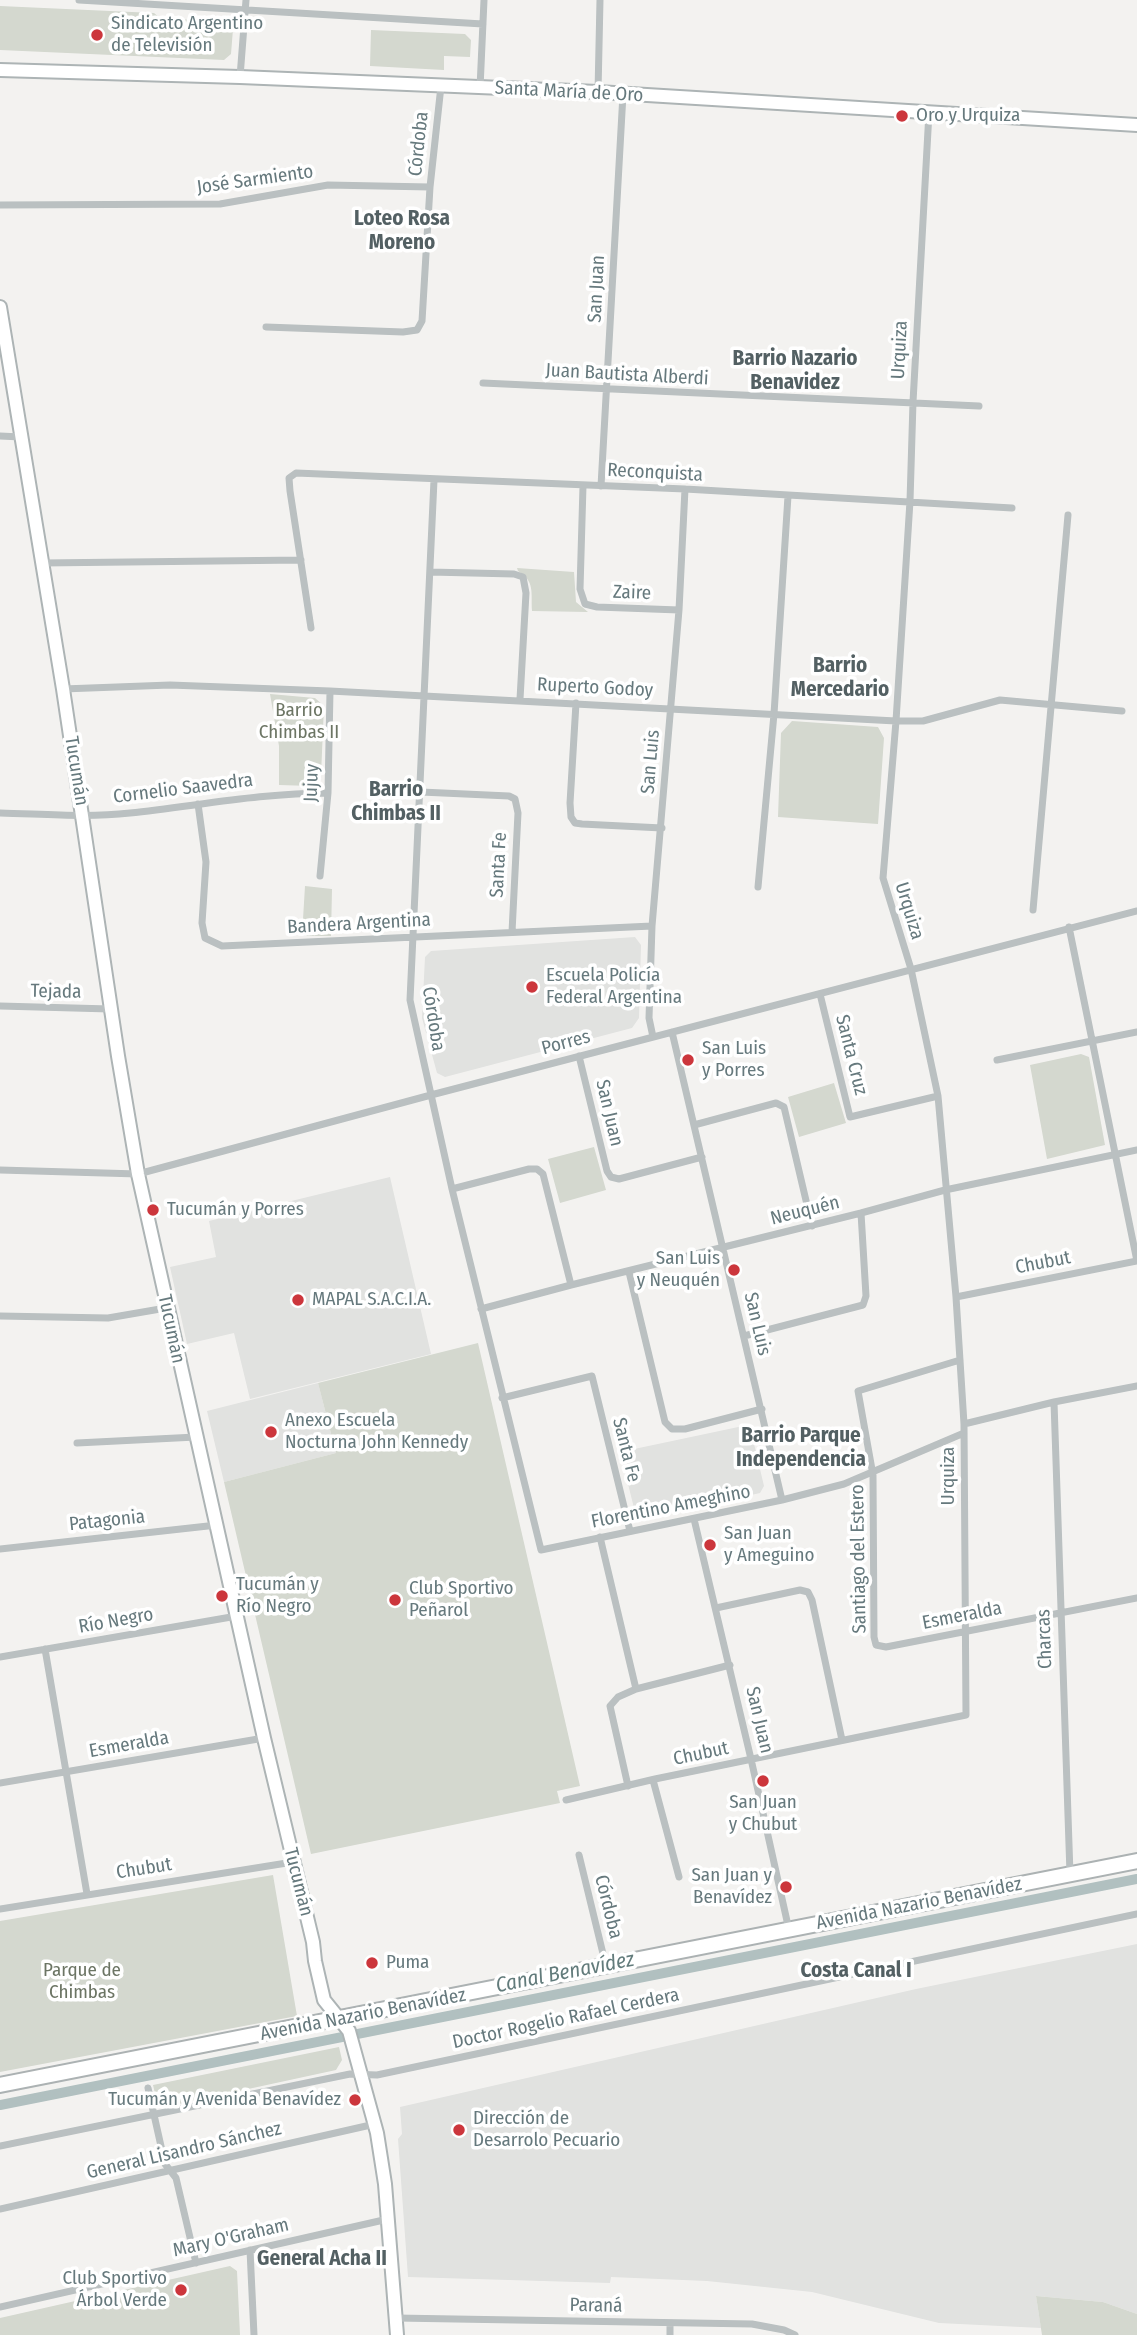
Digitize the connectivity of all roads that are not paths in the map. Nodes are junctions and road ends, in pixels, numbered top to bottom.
1 (79, 0) edge
2 (246, 0) edge
3 (484, 0) edge
4 (600, 0) edge
5 (245, 9) junction
6 (483, 24) junction
7 (0, 70) edge
8 (240, 77) junction
9 (441, 86) junction
10 (480, 88) junction
11 (598, 92) junction
12 (623, 94) junction
13 (929, 112) junction
14 (1137, 125) edge
15 (430, 187) junction
16 (0, 205) edge
17 (0, 307) edge
18 (266, 327) dead end
19 (483, 383) dead end
20 (607, 391) junction
21 (913, 402) junction
22 (979, 406) dead end
23 (0, 436) edge
24 (21, 437) junction
25 (434, 480) junction
26 (583, 486) junction
27 (601, 486) junction
28 (685, 489) junction
29 (788, 496) junction
30 (910, 500) junction
31 (1012, 508) dead end
32 (1068, 515) dead end
33 (301, 560) junction
34 (42, 563) junction
35 (430, 572) junction
36 (679, 610) junction
37 (311, 628) dead end
38 (63, 689) junction
39 (330, 691) junction
40 (424, 695) junction
41 (520, 699) junction
42 (576, 703) junction
43 (1051, 704) junction
44 (671, 708) junction
45 (1122, 711) dead end
46 (774, 714) junction
47 (897, 721) junction
48 (421, 792) junction
49 (328, 793) junction
50 (198, 804) junction
51 (0, 813) edge
52 (83, 816) junction
53 (662, 828) junction
54 (320, 876) dead end
55 (758, 887) dead end
56 (1033, 910) dead end
57 (1137, 911) edge
58 (653, 926) junction
59 (1069, 927) junction
60 (512, 932) junction
61 (413, 937) junction
62 (911, 969) junction
63 (820, 993) junction
64 (0, 1006) edge
65 (110, 1009) junction
66 (672, 1032) junction
67 (1137, 1032) edge
68 (653, 1037) junction
69 (1093, 1040) junction
70 (579, 1056) junction
71 (997, 1060) dead end
72 (430, 1095) junction
73 (938, 1096) junction
74 (694, 1125) junction
75 (1137, 1150) edge
76 (1115, 1154) junction
77 (702, 1157) junction
78 (0, 1170) edge
79 (138, 1174) junction
80 (452, 1189) junction
81 (945, 1190) junction
82 (861, 1213) junction
83 (813, 1226) junction
84 (723, 1248) junction
85 (1137, 1261) edge
86 (629, 1272) junction
87 (571, 1285) junction
88 (956, 1297) junction
89 (166, 1308) junction
90 (481, 1309) junction
91 (0, 1316) edge
92 (744, 1336) junction
93 (960, 1360) junction
94 (1137, 1386) edge
95 (502, 1398) junction
96 (1054, 1402) junction
97 (762, 1409) junction
98 (964, 1424) junction
99 (964, 1433) junction
100 (196, 1437) junction
101 (77, 1443) dead end
102 (872, 1471) junction
103 (782, 1500) junction
104 (694, 1519) junction
105 (217, 1525) junction
106 (630, 1531) junction
107 (600, 1537) junction
108 (0, 1549) edge
109 (541, 1550) joint
110 (1137, 1598) edge
111 (716, 1608) junction
112 (1060, 1613) junction
113 (237, 1616) junction
114 (965, 1632) junction
115 (876, 1645) joint
116 (45, 1649) junction
117 (0, 1657) edge
118 (730, 1665) junction
119 (636, 1689) junction
120 (966, 1715) joint
121 (264, 1738) junction
122 (842, 1740) junction
123 (751, 1759) junction
124 (65, 1772) junction
125 (653, 1780) junction
126 (0, 1783) edge
127 (628, 1786) junction
128 (566, 1800) dead end
129 (579, 1855) dead end
130 (1137, 1861) edge
131 (293, 1862) junction
132 (1070, 1874) junction
133 (679, 1877) dead end
134 (87, 1894) junction
135 (0, 1909) edge
136 (1137, 1914) edge
137 (789, 1930) junction
138 (606, 1966) junction
139 (347, 2030) junction
140 (361, 2075) junction
141 (0, 2085) edge
142 (148, 2088) dead end
143 (154, 2115) junction
144 (375, 2124) junction
145 (0, 2146) edge
146 (170, 2170) junction
147 (0, 2209) edge
148 (388, 2219) junction
149 (250, 2250) junction
150 (196, 2263) junction
151 (0, 2307) edge
152 (396, 2318) junction
153 (670, 2323) junction
154 (254, 2335) edge
155 (397, 2335) edge
156 (670, 2335) edge
157 (795, 2335) edge

1 - 5 street
2 - 5 street
3 - 6 street
4 - 11 street
5 - 6 street
5 - 8 street
6 - 10 street
7 - 8 main road, Santa María de Oro
8 - 9 main road, Santa María de Oro
9 - 10 main road, Santa María de Oro
9 - 15 street, Córdoba
10 - 11 main road, Santa María de Oro
11 - 12 main road, Santa María de Oro
12 - 13 main road, Santa María de Oro
12 - 20 street, San Juan
13 - 14 main road, Santa María de Oro
13 - 21 street, Urquiza
15 - 16 street, José Sarmiento
15 - 18 street, Córdoba
17 - 24 main road, Tucumán
19 - 20 street, Juan Bautista Alberdi
20 - 21 street, Juan Bautista Alberdi
20 - 27 street, San Juan
21 - 22 street, Juan Bautista Alberdi
21 - 30 street, Urquiza
23 - 24 street
24 - 34 main road, Tucumán
25 - 26 street, Reconquista
25 - 33 street, Reconquista
25 - 35 street, Córdoba
26 - 27 street, Reconquista
26 - 36 street, Zaire
27 - 28 street, Reconquista
28 - 29 street, Reconquista
28 - 36 street, San Luis
29 - 30 street, Reconquista
29 - 46 street
30 - 31 street, Reconquista
30 - 47 street, Urquiza
32 - 43 street
33 - 34 street
33 - 37 street
34 - 38 main road, Tucumán
35 - 40 street, Córdoba
35 - 41 street
36 - 44 street, San Luis
38 - 39 street, Ruperto Godoy
38 - 52 main road, Tucumán
39 - 40 street, Ruperto Godoy
39 - 49 street, Jujuy
40 - 41 street, Ruperto Godoy
40 - 48 street, Córdoba
41 - 42 street, Ruperto Godoy
42 - 44 street, Ruperto Godoy
42 - 53 street
43 - 45 street, Ruperto Godoy
43 - 47 street, Ruperto Godoy
43 - 56 street
44 - 46 street, Ruperto Godoy
44 - 53 street, San Luis
46 - 47 street, Ruperto Godoy
46 - 55 street
47 - 62 street, Urquiza
48 - 60 street, Santa Fe
48 - 61 street, Córdoba
49 - 50 street, Cornelio Saavedra
49 - 54 street, Jujuy
50 - 52 street, Cornelio Saavedra
50 - 61 street, Bandera Argentina
51 - 52 street, Cornelio Saavedra
52 - 65 main road, Tucumán
53 - 58 street, San Luis
57 - 59 street, Porres
58 - 60 street, Bandera Argentina
58 - 68 street, San Luis
59 - 62 street, Porres
59 - 69 street
60 - 61 street, Bandera Argentina
61 - 72 street, Córdoba
62 - 63 street, Porres
62 - 73 street, Urquiza
63 - 66 street, Porres
63 - 73 street, Santa Cruz
64 - 65 street, Tejada
65 - 79 main road, Tucumán
66 - 68 street, Porres
66 - 74 street, San Luis
67 - 69 street
68 - 70 street, Porres
69 - 71 street
69 - 76 street
70 - 72 street, Porres
70 - 77 street, San Juan
72 - 79 street, Porres
72 - 80 street, Córdoba
73 - 81 street, Urquiza
74 - 77 street, San Luis
74 - 83 street
75 - 76 street, Neuquén
76 - 81 street, Neuquén
76 - 85 street
77 - 84 street, San Luis
78 - 79 street, Porres
79 - 89 main road, Tucumán
80 - 87 street
80 - 90 street, Córdoba
81 - 82 street, Neuquén
81 - 88 street, Urquiza
82 - 83 street, Neuquén
82 - 92 street
83 - 84 street, Neuquén
84 - 86 street, Neuquén
84 - 92 street, San Luis
85 - 88 street, Chubut
86 - 87 street, Neuquén
86 - 97 street
87 - 90 street, Neuquén
88 - 93 street, Urquiza
89 - 91 street
89 - 100 main road, Tucumán
90 - 95 street, Córdoba
92 - 97 street, San Luis
93 - 98 street, Urquiza
93 - 102 street, Santiago del Estero
94 - 96 street
95 - 106 street, Santa Fe
95 - 109 street, Córdoba
96 - 98 street
96 - 112 street, Charcas
97 - 103 street, San Luis
98 - 99 street, Urquiza
99 - 102 street, Florentino Ameghino
99 - 114 street, Urquiza
100 - 101 street
100 - 105 main road, Tucumán
102 - 103 street, Florentino Ameghino
102 - 115 street, Santiago del Estero
103 - 104 street, Florentino Ameghino
104 - 106 street, Florentino Ameghino
104 - 111 street, San Juan
105 - 108 street, Patagonia
105 - 113 main road, Tucumán
106 - 107 street, Florentino Ameghino
107 - 109 street, Florentino Ameghino
107 - 119 street
110 - 112 street, Esmeralda
111 - 118 street, San Juan
111 - 122 street
112 - 114 street, Esmeralda
112 - 132 street, Charcas
113 - 116 street, Río Negro
113 - 121 main road, Tucumán
114 - 115 street, Esmeralda
114 - 120 street, Urquiza
116 - 117 street, Río Negro
116 - 124 street
118 - 119 street
118 - 123 street, San Juan
119 - 127 street
120 - 122 street, Chubut
121 - 124 street, Esmeralda
121 - 131 main road, Tucumán
122 - 123 street, Chubut
123 - 125 street, Chubut
123 - 137 street, San Juan
124 - 126 street, Esmeralda
124 - 134 street
125 - 127 street, Chubut
125 - 133 street
127 - 128 street, Chubut
129 - 138 street, Córdoba
130 - 132 main road, Avenida Nazario Benavídez
131 - 134 street, Chubut
131 - 139 main road, Tucumán
132 - 137 main road, Avenida Nazario Benavídez
134 - 135 street, Chubut
136 - 140 street, Doctor Rogelio Rafael Cerdera
137 - 138 main road, Avenida Nazario Benavídez
138 - 139 main road, Avenida Nazario Benavídez
139 - 140 main road, Tucumán
139 - 141 main road, Avenida Nazario Benavídez
140 - 143 street, Doctor Rogelio Rafael Cerdera
140 - 144 main road, Tucumán
142 - 143 street
143 - 145 street, Doctor Rogelio Rafael Cerdera
143 - 146 street
144 - 146 street, General Lisandro Sánchez
144 - 148 main road, Tucumán
146 - 147 street, General Lisandro Sánchez
146 - 150 street
148 - 149 street, Mary O'Graham
148 - 152 main road, Tucumán
149 - 150 street, Mary O'Graham
149 - 154 street
150 - 151 street, Mary O'Graham
152 - 153 street, Paraná
152 - 155 main road, Tucumán
153 - 156 street
153 - 157 street, Paraná

